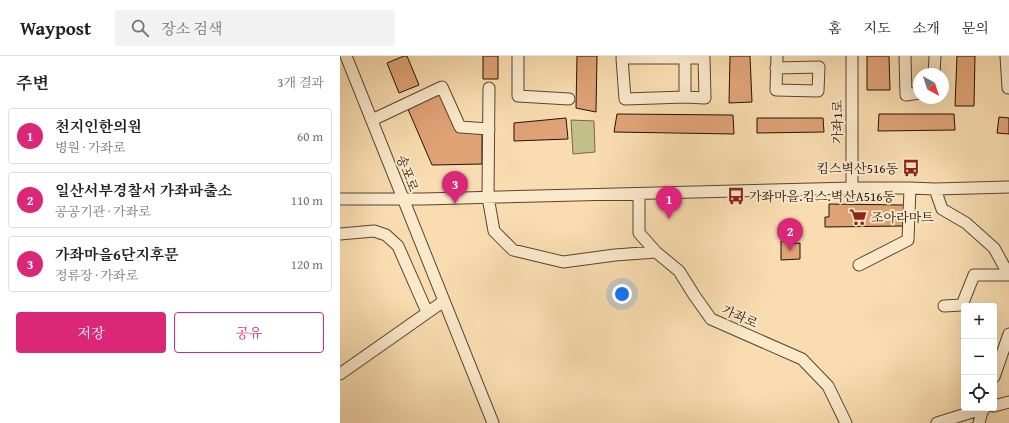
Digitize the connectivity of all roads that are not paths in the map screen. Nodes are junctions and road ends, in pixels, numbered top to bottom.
1 (346, 56) edge
2 (518, 56) edge
3 (777, 56) edge
4 (852, 56) edge
5 (905, 56) edge
6 (935, 56) edge
7 (1006, 56) edge
8 (686, 57) edge
9 (776, 68) dead end
10 (934, 68) edge
11 (489, 88) dead end
12 (1009, 88) edge
13 (913, 94) edge
14 (685, 97) junction
15 (569, 99) dead end
16 (372, 120) junction
17 (489, 129) junction
18 (1009, 187) edge
19 (852, 188) junction
20 (910, 188) junction
21 (935, 189) junction
22 (639, 194) junction
23 (488, 197) junction
24 (340, 199) edge
25 (403, 199) junction
26 (340, 234) edge
27 (656, 252) junction
28 (859, 265) dead end
29 (1009, 275) edge
30 (444, 300) junction
31 (944, 306) dead end
32 (427, 312) junction
33 (1009, 334) edge
34 (340, 374) edge
35 (995, 375) edge
36 (1009, 402) edge
37 (997, 405) edge
38 (975, 411) edge
39 (983, 411) edge
40 (494, 423) edge
41 (846, 423) edge
42 (937, 423) edge
43 (978, 423) edge

1 - 16 street, 송포로
2 - 15 street
3 - 9 street
4 - 19 street, 가좌1로
5 - 13 street
6 - 10 street
7 - 12 street
8 - 14 street
8 - 14 street
8 - 14 street
11 - 17 street
16 - 17 street
16 - 25 street, 송포로
17 - 23 street
18 - 21 street
19 - 20 street
19 - 22 street
20 - 21 street
20 - 28 street
21 - 29 street
22 - 23 street
22 - 27 street, 가좌로
23 - 25 street
23 - 27 street
24 - 25 street
25 - 30 street, 송포로
26 - 32 street
27 - 41 street, 가좌로
29 - 31 street
30 - 32 street
30 - 40 street, 송포로
32 - 34 street
33 - 35 street
36 - 37 street
38 - 42 street
39 - 43 street

